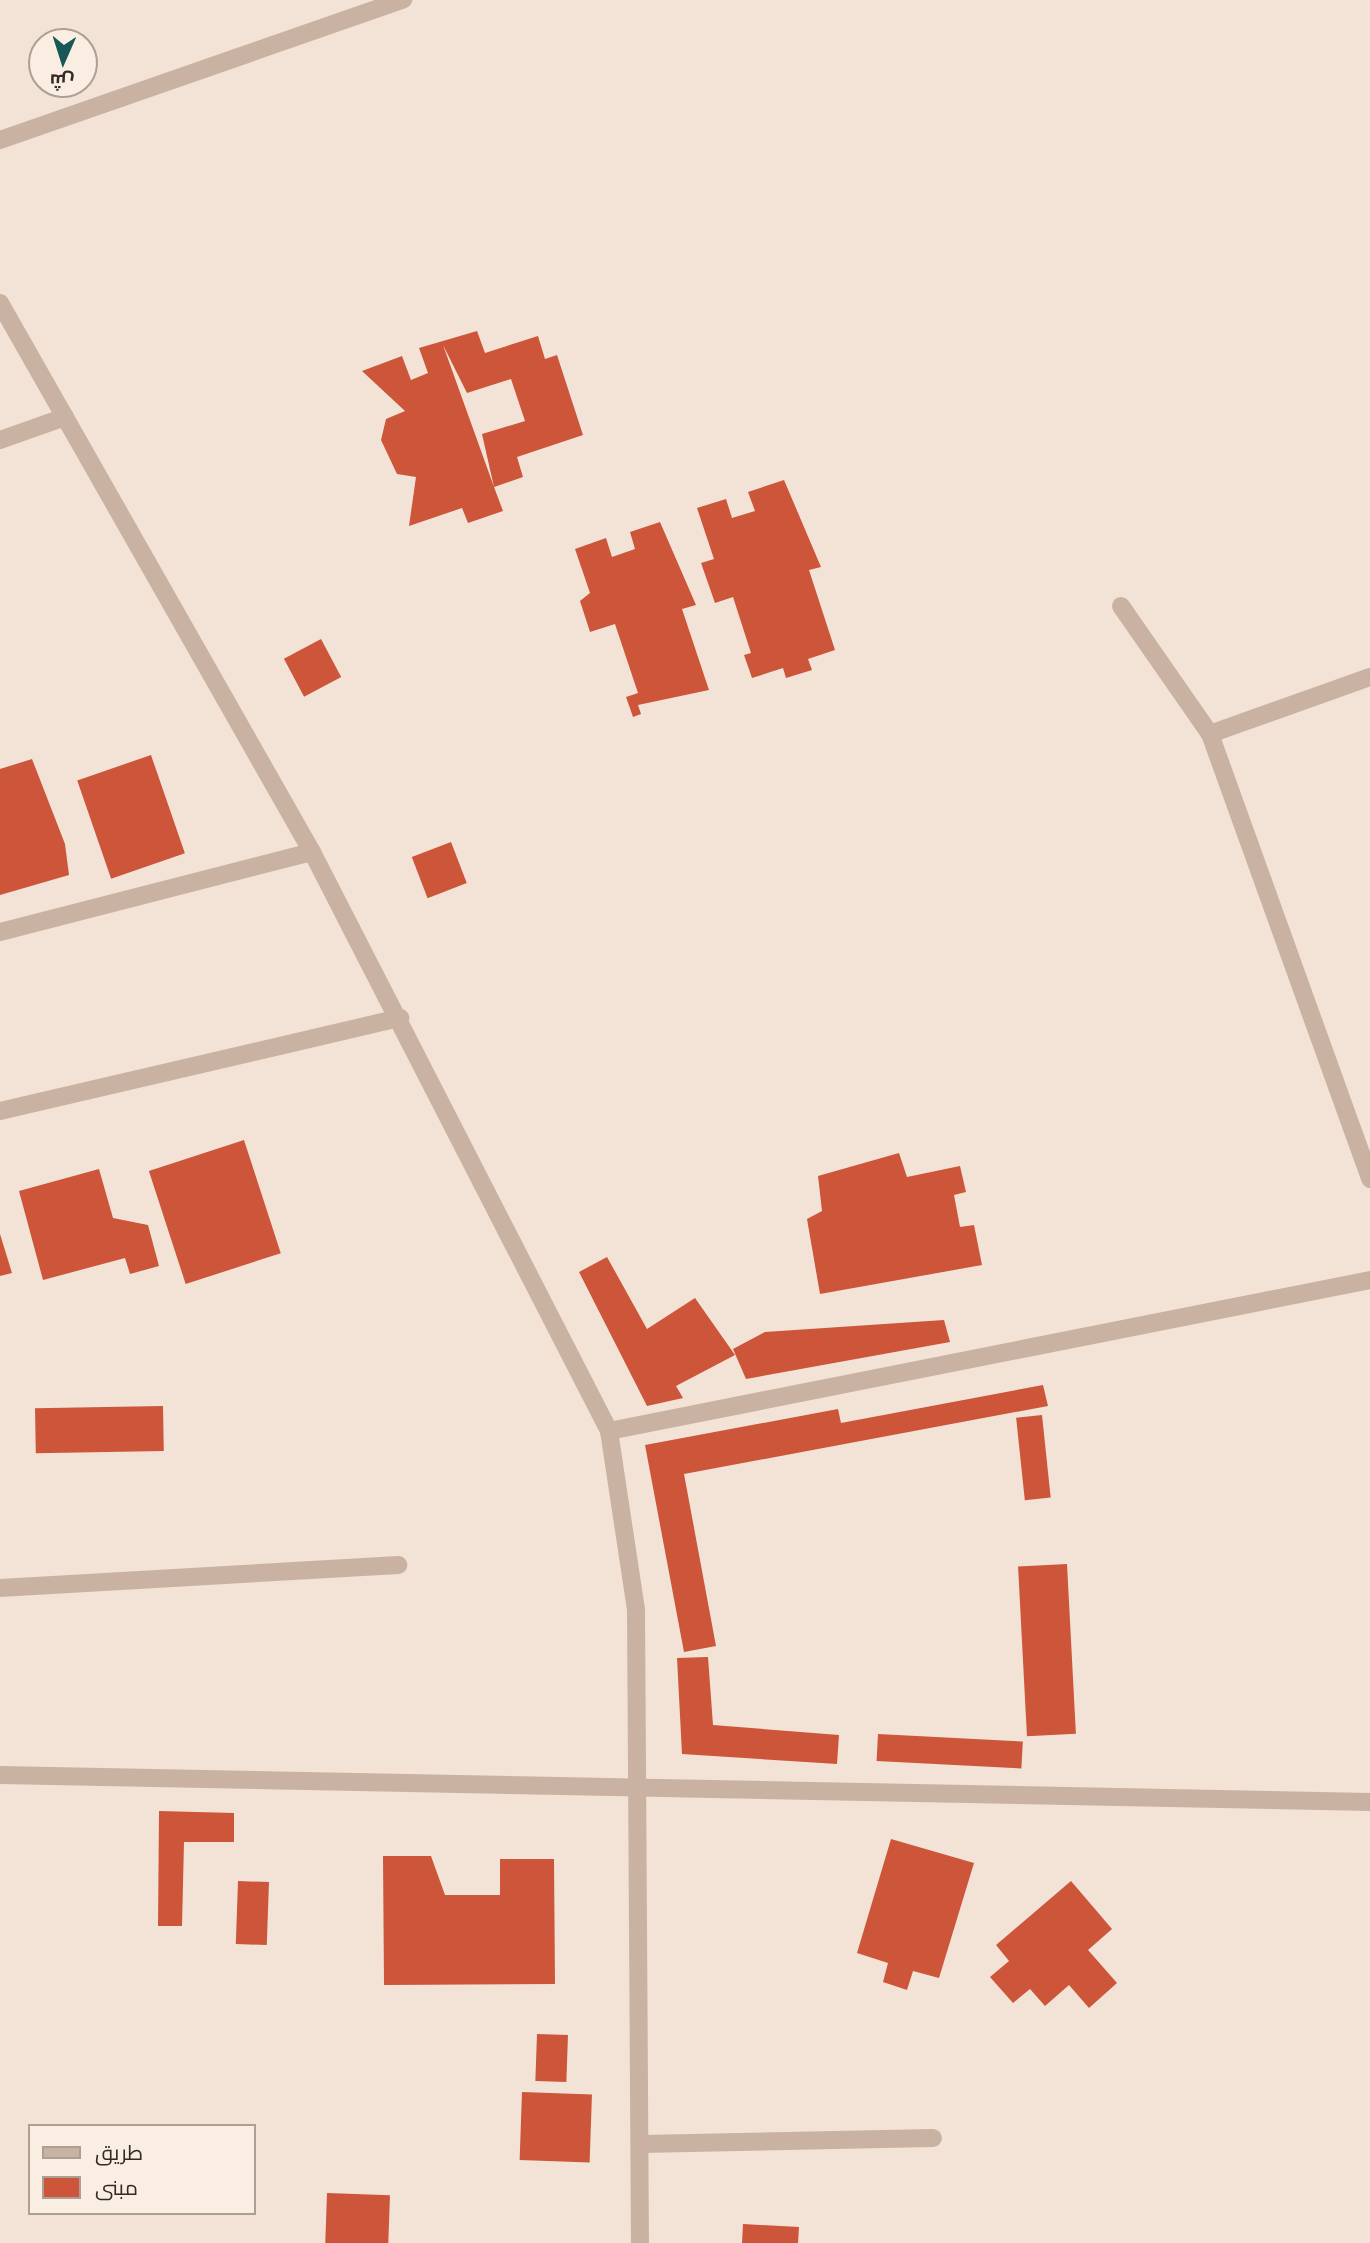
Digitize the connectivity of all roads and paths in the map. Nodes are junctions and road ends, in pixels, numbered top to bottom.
1 (403, 0) edge
2 (0, 139) edge
3 (0, 303) edge
4 (65, 418) junction
5 (0, 440) edge
6 (1121, 607) dead end
7 (1370, 677) edge
8 (1210, 734) junction
9 (312, 852) junction
10 (0, 932) edge
11 (400, 1018) junction
12 (0, 1111) edge
13 (1370, 1179) edge
14 (1370, 1280) edge
15 (610, 1431) junction
16 (398, 1564) dead end
17 (0, 1588) edge
18 (0, 1774) edge
19 (634, 1788) junction
20 (1370, 1802) edge
21 (933, 2137) dead end
22 (642, 2144) junction
23 (640, 2243) edge

1 - 2 street
3 - 4 street
4 - 5 street
4 - 9 street
6 - 8 street
7 - 8 street
8 - 13 street
9 - 10 street
9 - 11 street
11 - 12 street
11 - 15 street
14 - 15 street
15 - 19 street
16 - 17 street
18 - 19 street
19 - 20 street
19 - 22 street
21 - 22 street
22 - 23 street

